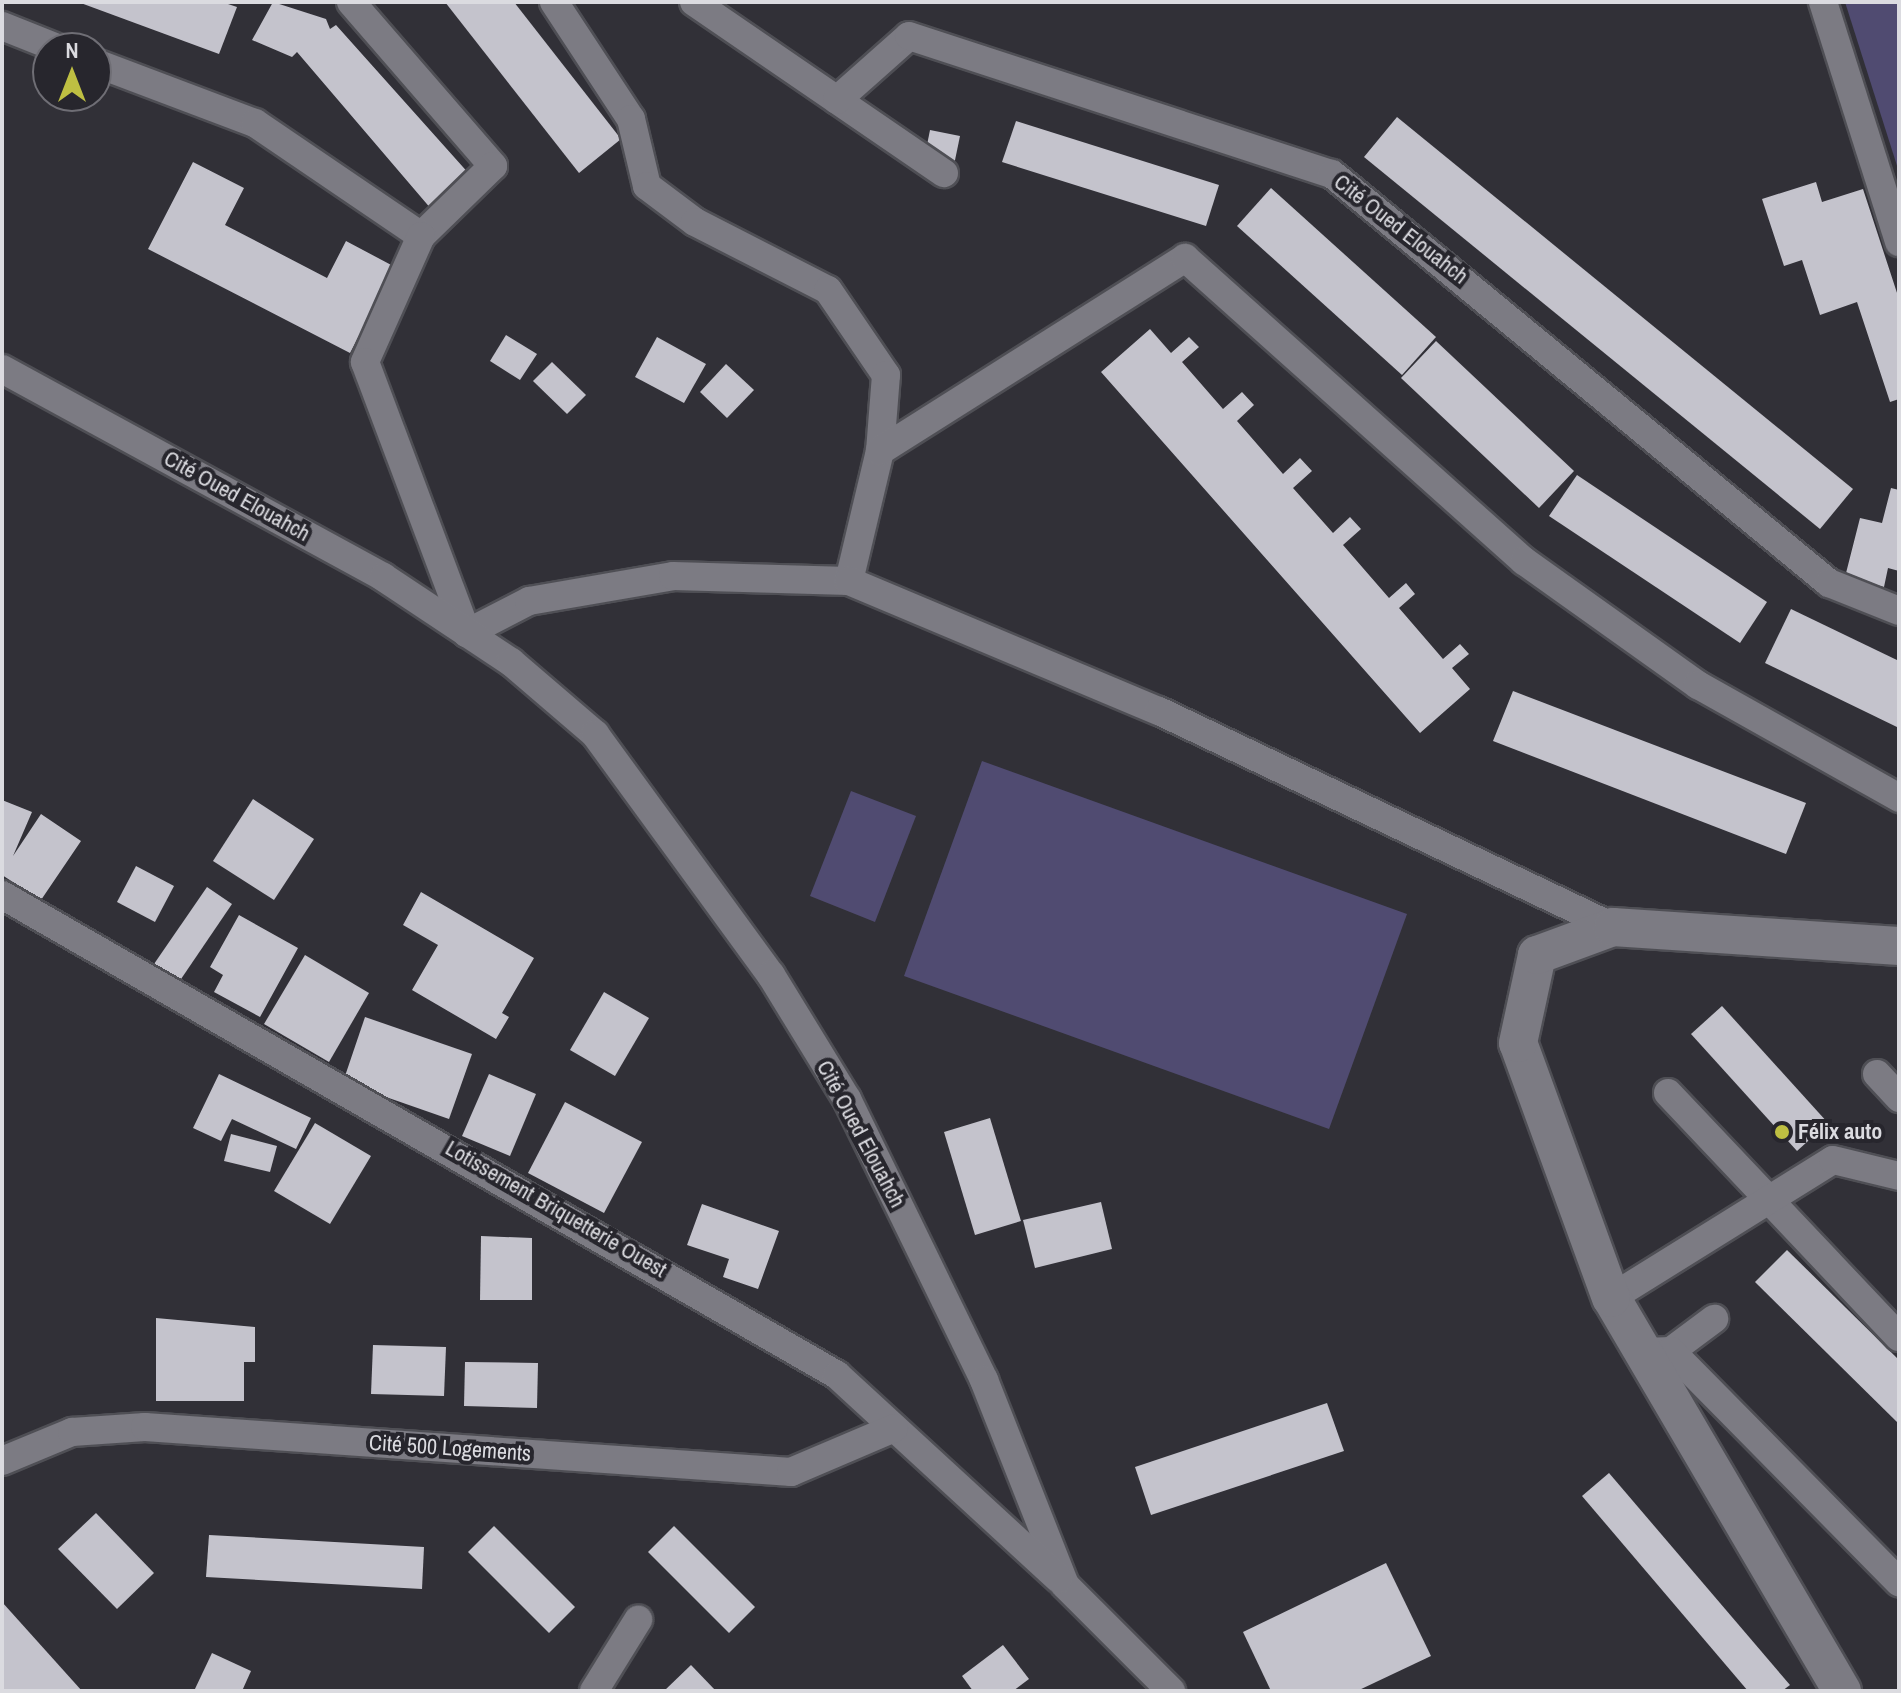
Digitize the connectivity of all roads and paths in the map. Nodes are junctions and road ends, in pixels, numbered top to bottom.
1 (351, 2) edge
2 (554, 2) edge
3 (694, 2) edge
4 (1823, 2) edge
5 (2, 26) edge
6 (32, 38) edge
7 (112, 69) edge
8 (837, 100) junction
9 (944, 173) dead end
10 (421, 236) junction
11 (1899, 242) edge
12 (2, 369) edge
13 (880, 451) junction
14 (849, 581) junction
15 (1899, 611) edge
16 (467, 633) junction
17 (1899, 798) edge
18 (2, 895) edge
19 (1613, 927) junction
20 (1899, 946) edge
21 (1877, 1074) dead end
22 (1668, 1093) dead end
23 (1899, 1098) edge
24 (1899, 1176) edge
25 (1767, 1201) junction
26 (1611, 1298) junction
27 (1714, 1319) dead end
28 (1899, 1337) edge
29 (1658, 1352) junction
30 (894, 1428) junction
31 (2, 1461) edge
32 (1899, 1582) edge
33 (1065, 1585) junction
34 (638, 1620) dead end
35 (594, 1691) edge
36 (1171, 1691) edge
37 (1842, 1691) edge

1 - 10 street
2 - 13 street
3 - 8 street
4 - 11 street
5 - 6 street
7 - 10 street
8 - 9 street
8 - 15 street, Cité Oued Elouahch
10 - 16 street
12 - 16 street, Cité Oued Elouahch
13 - 14 street
13 - 17 street
14 - 16 street
14 - 19 street
16 - 33 street, Cité Oued Elouahch
18 - 30 street, Lotissement Briquetterie Ouest
19 - 20 main road
19 - 26 main road
21 - 23 street
22 - 25 street
24 - 25 street
25 - 26 street
25 - 28 street
26 - 29 main road
27 - 29 street
29 - 32 street
29 - 37 main road
30 - 31 street, Cité 500 Logements
30 - 33 street, Lotissement Briquetterie Ouest
33 - 36 street, Cité Oued Elouahch
34 - 35 street

